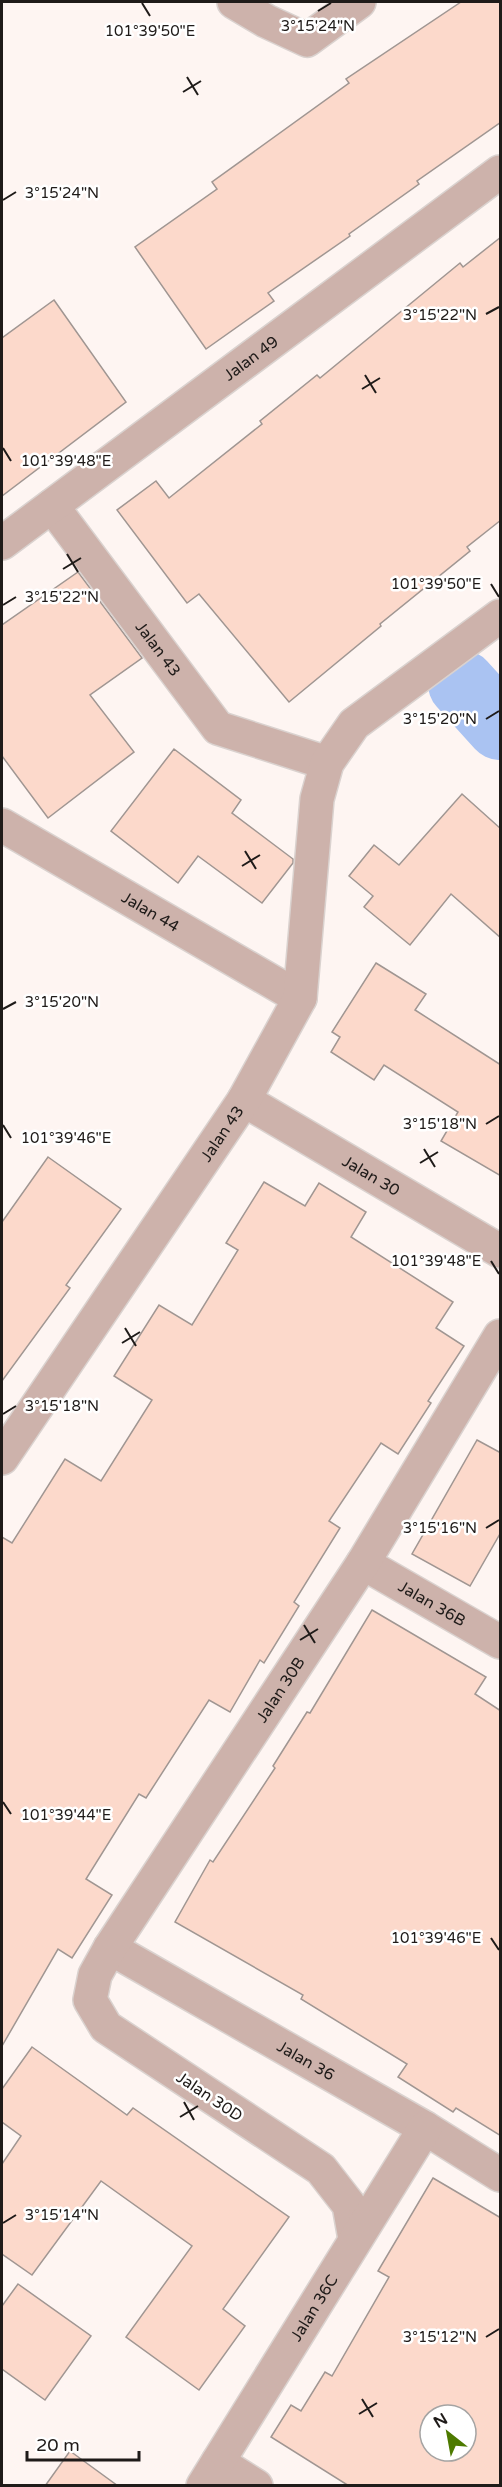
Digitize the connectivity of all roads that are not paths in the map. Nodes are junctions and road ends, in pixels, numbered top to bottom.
1 (234, 2) edge
2 (359, 2) edge
3 (501, 172) edge
4 (52, 506) junction
5 (2, 543) edge
6 (501, 616) edge
7 (327, 763) junction
8 (2, 825) edge
9 (300, 998) junction
10 (244, 1100) junction
11 (501, 1251) edge
12 (501, 1336) edge
13 (2, 1458) edge
14 (363, 1563) junction
15 (501, 1642) edge
16 (110, 1948) junction
17 (424, 2128) junction
18 (501, 2175) edge
19 (355, 2239) junction
20 (210, 2474) edge
21 (256, 2486) edge

1 - 2 street
3 - 4 street, Jalan 49
4 - 5 street, Jalan 49
4 - 7 street, Jalan 43
6 - 7 street, Jalan 43
7 - 9 street, Jalan 43
8 - 9 street, Jalan 44
9 - 10 street, Jalan 43
10 - 11 street, Jalan 30
10 - 13 street, Jalan 43
12 - 14 street, Jalan 30B
14 - 15 street, Jalan 36B
14 - 16 street, Jalan 30B
16 - 17 street, Jalan 36
16 - 19 street, Jalan 30D
17 - 18 street, Jalan 36
17 - 19 street, Jalan 36C
19 - 20 street, Jalan 36C
20 - 21 street

